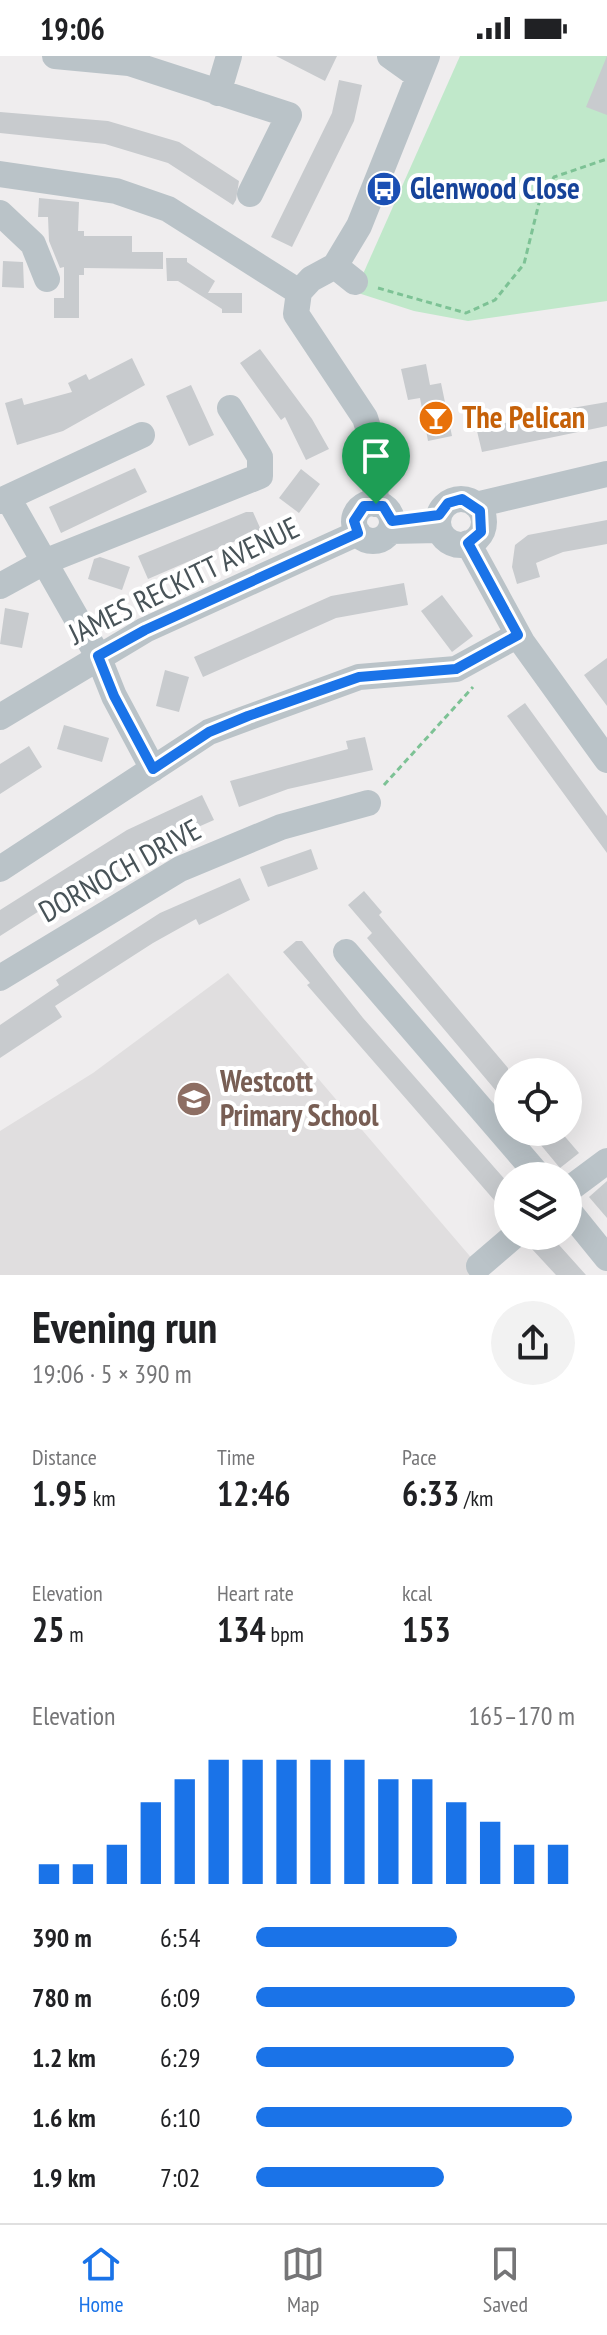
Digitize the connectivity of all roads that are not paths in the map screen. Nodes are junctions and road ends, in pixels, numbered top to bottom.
1 (55, 56) edge
2 (229, 56) edge
3 (390, 56) edge
4 (423, 66) edge
5 (218, 93) junction
6 (0, 177) edge
7 (250, 194) dead end
8 (7, 221) edge
9 (47, 279) dead end
10 (299, 292) junction
11 (230, 408) dead end
12 (142, 435) dead end
13 (607, 474) edge
14 (4, 499) edge
15 (476, 505) junction
16 (386, 519) junction
17 (439, 522) junction
18 (471, 552) junction
19 (44, 562) junction
20 (0, 586) edge
21 (518, 635) junction
22 (98, 656) junction
23 (0, 717) edge
24 (607, 760) edge
25 (153, 769) junction
26 (368, 803) road end
27 (0, 869) edge
28 (346, 952) dead end
29 (0, 978) edge
30 (607, 1161) edge
31 (527, 1162) edge
32 (582, 1180) edge
33 (582, 1227) edge
34 (498, 1250) edge
35 (607, 1258) edge
36 (479, 1266) dead end

1 - 5 street
2 - 5 street
3 - 4 street
4 - 10 street
5 - 7 street
6 - 10 street
8 - 9 street
10 - 16 street
11 - 19 street
12 - 14 street
13 - 15 street
14 - 19 street
15 - 17 street, JAMES RECKITT AVENUE
15 - 18 street
16 - 17 street, JAMES RECKITT AVENUE
16 - 22 street, JAMES RECKITT AVENUE
17 - 18 street, JAMES RECKITT AVENUE
18 - 21 street
19 - 20 street
19 - 22 street
21 - 24 street
21 - 25 street
22 - 23 street, JAMES RECKITT AVENUE
22 - 25 street
25 - 27 street
26 - 29 street, DORNOCH DRIVE
28 - 31 street
30 - 32 street
33 - 35 street
34 - 36 street

